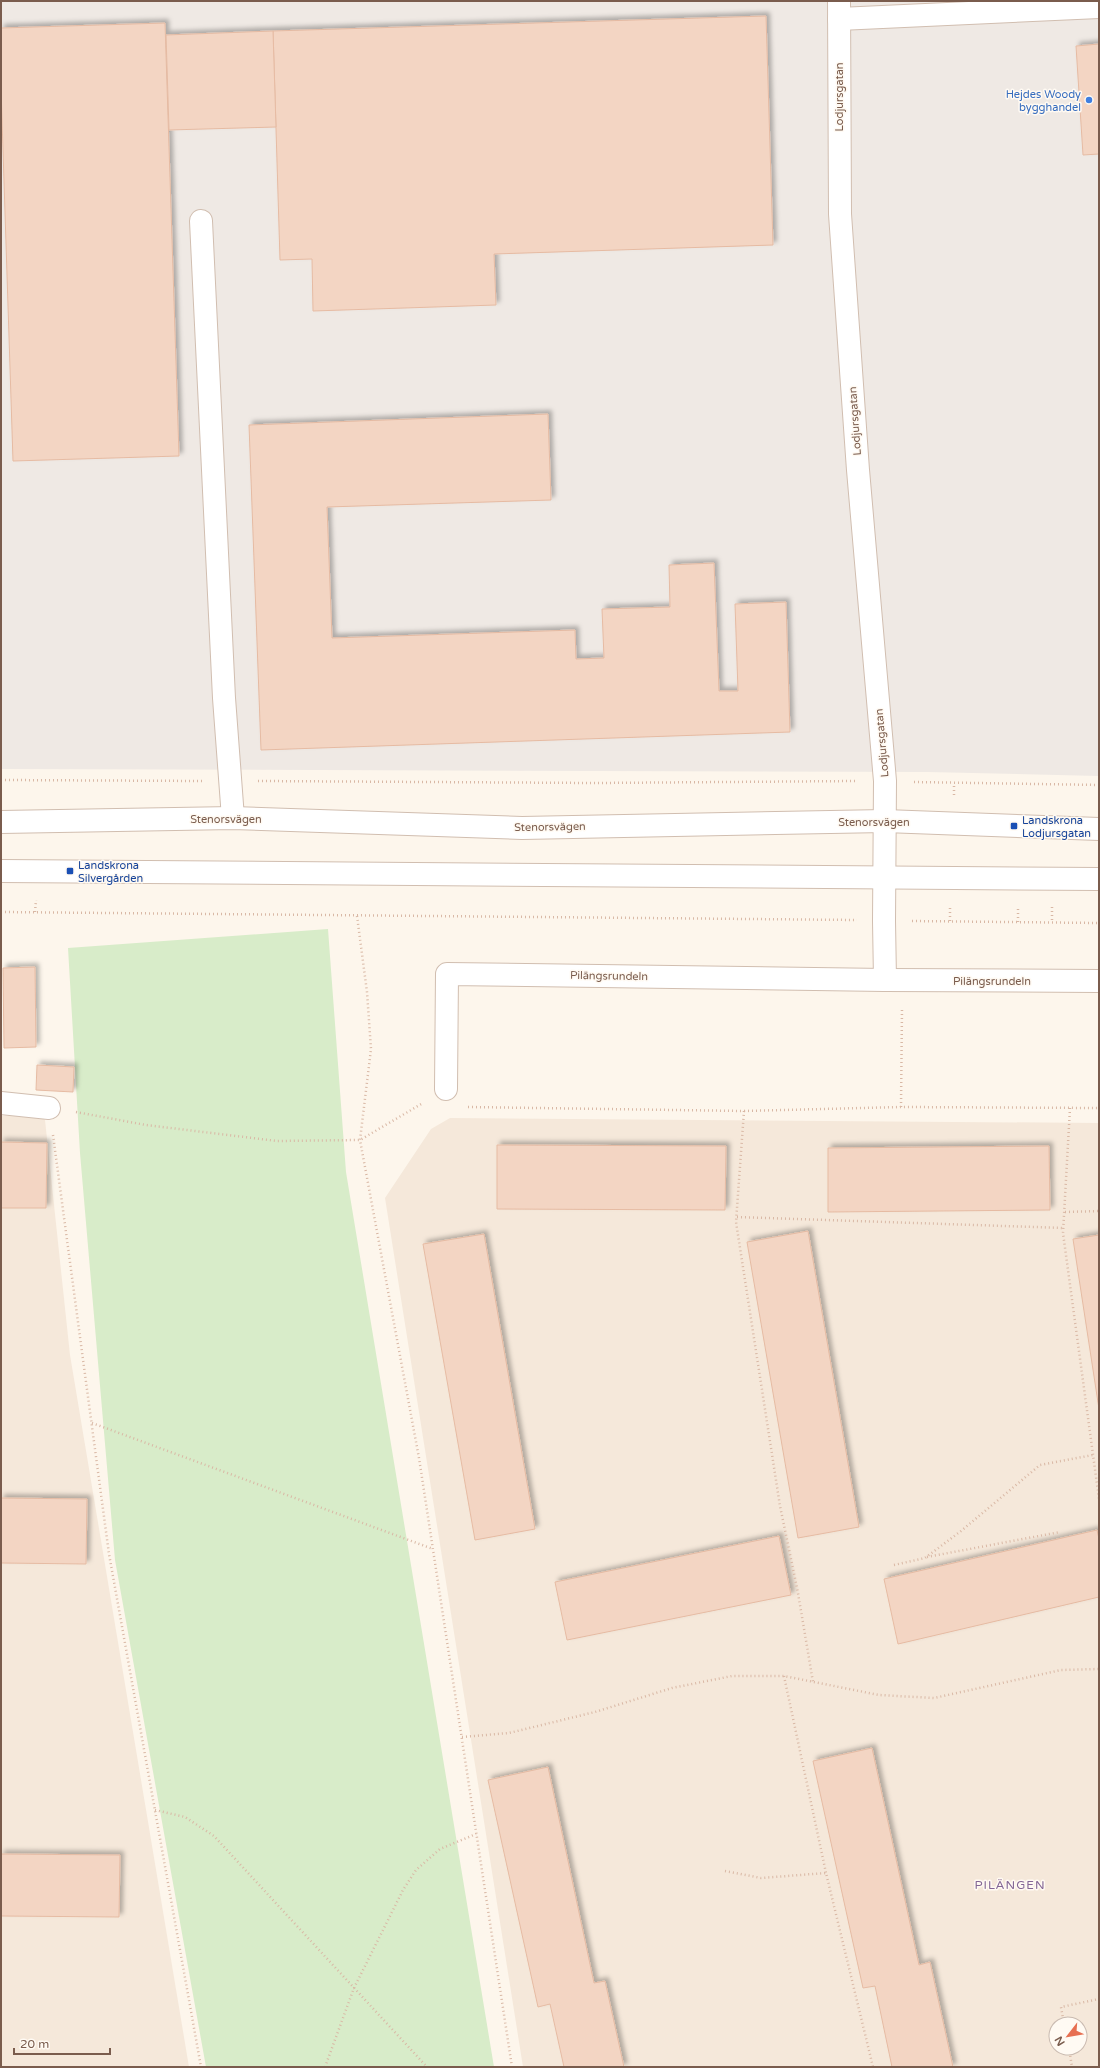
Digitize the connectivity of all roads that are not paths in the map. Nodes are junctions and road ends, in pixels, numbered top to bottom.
1 (1099, 7) edge
2 (839, 10) edge
3 (201, 221) dead end
4 (233, 818) junction
5 (884, 821) junction
6 (1, 822) edge
7 (1099, 829) edge
8 (1, 871) edge
9 (884, 878) junction
10 (1099, 879) edge
11 (894, 981) junction
12 (1099, 981) edge
13 (446, 1089) road end
14 (1, 1103) edge
15 (49, 1108) road end

1 - 2 street, Lodjursgatan
2 - 5 street, Lodjursgatan
3 - 4 street
4 - 5 street, Stenorsvägen
4 - 6 street, Stenorsvägen
5 - 7 street, Stenorsvägen
5 - 9 street
8 - 9 street
9 - 10 street
9 - 11 street
11 - 12 street, Pilängsrundeln
11 - 13 street, Pilängsrundeln
14 - 15 street

